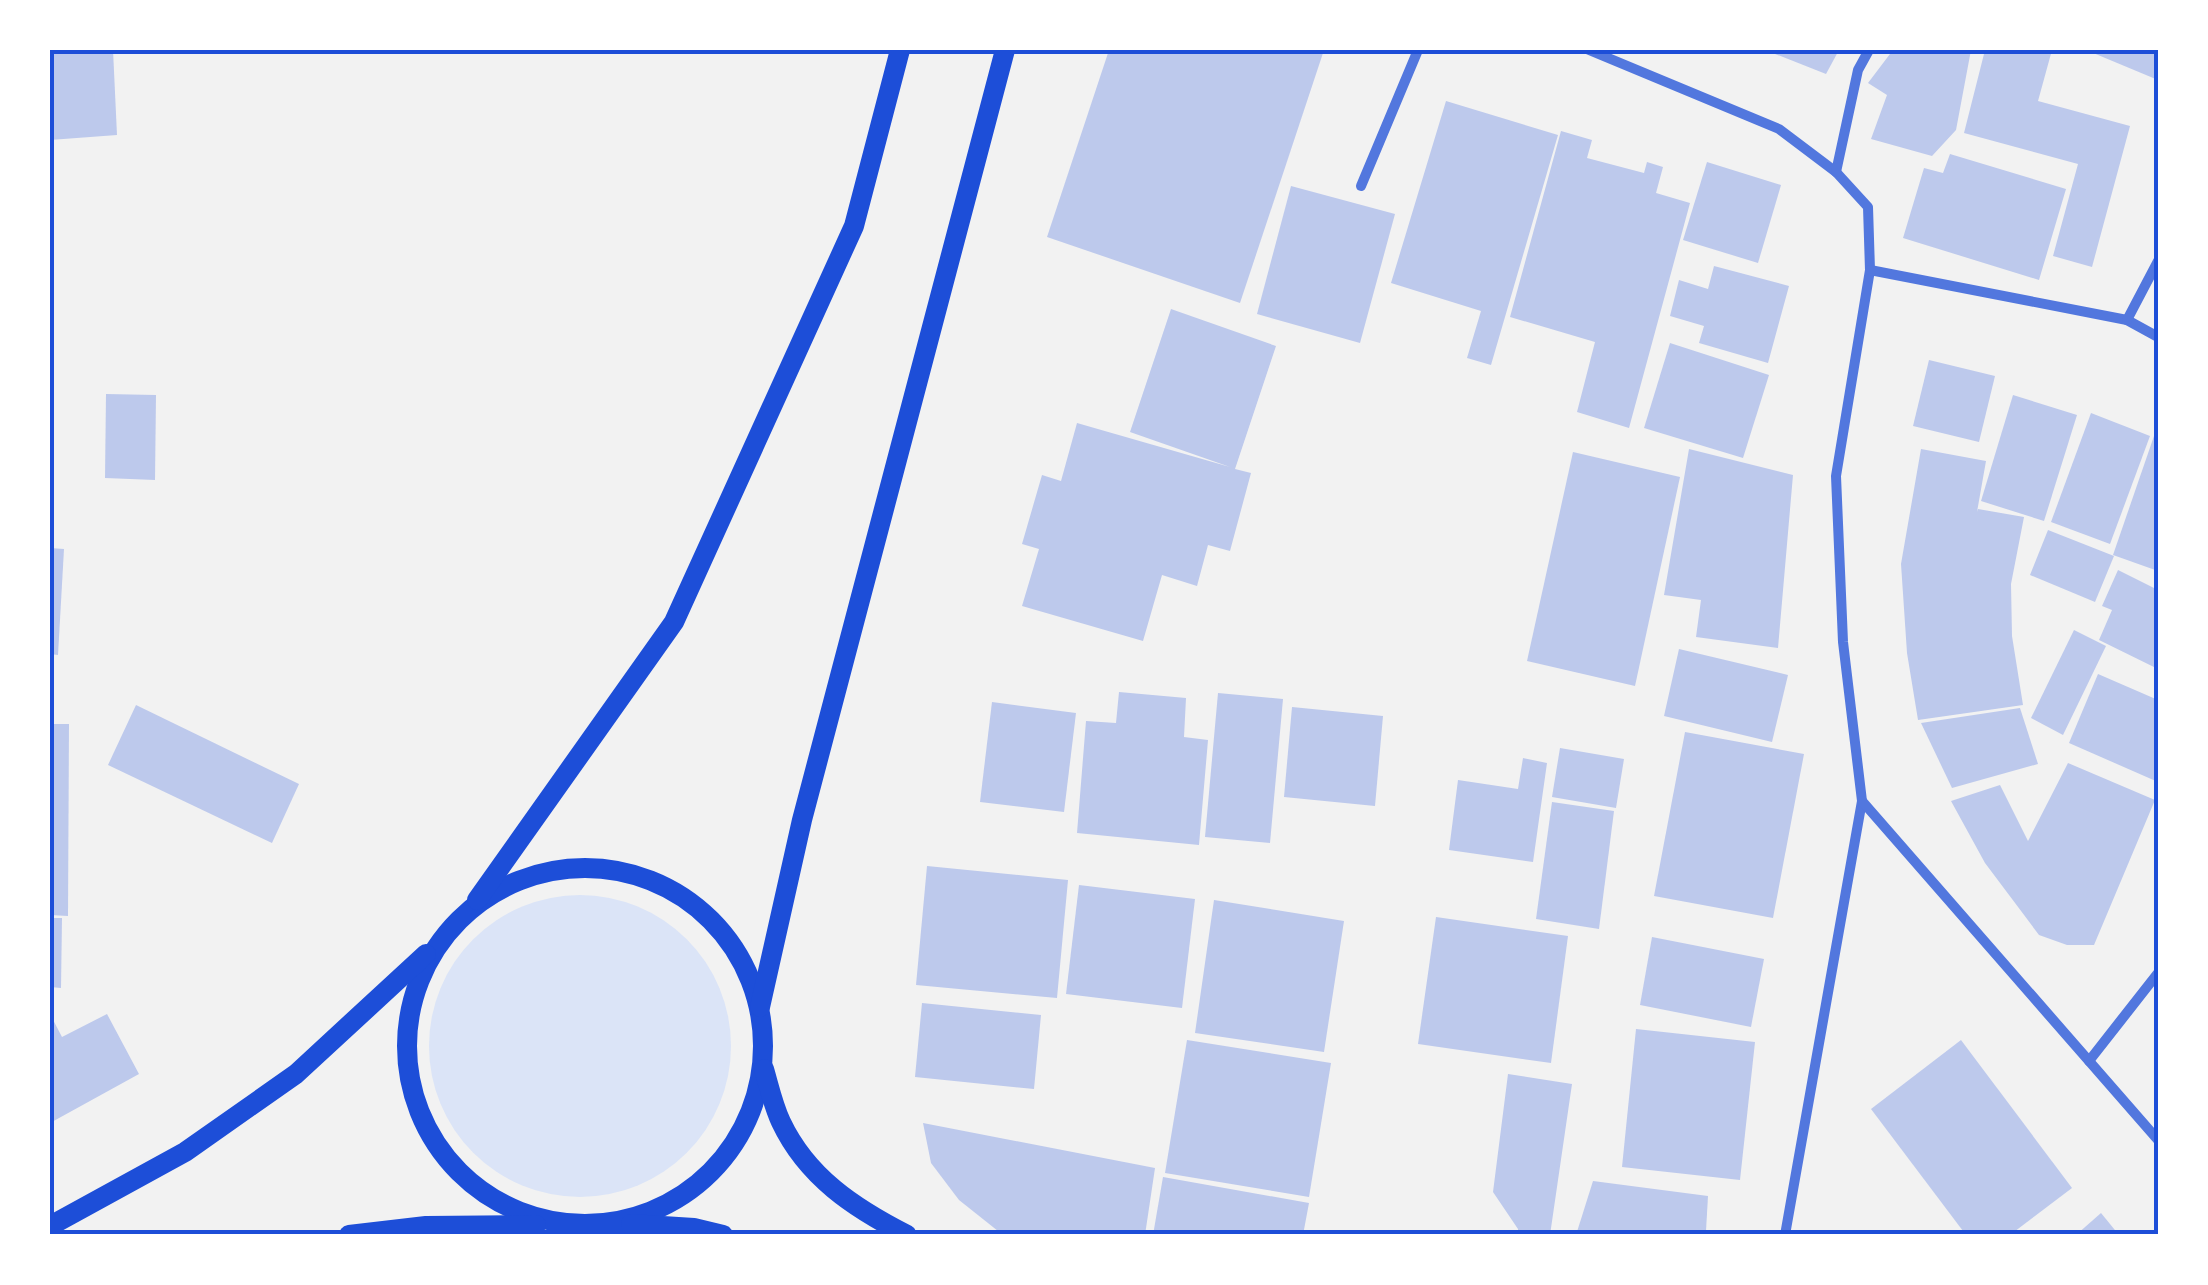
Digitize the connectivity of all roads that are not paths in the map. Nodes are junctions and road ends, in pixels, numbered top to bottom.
1 (900, 50) edge
2 (1005, 50) edge
3 (1418, 50) edge
4 (1589, 50) edge
5 (1869, 50) edge
6 (1836, 172) junction
7 (1361, 186) dead end
8 (2158, 261) edge
9 (1870, 270) junction
10 (2127, 320) junction
11 (2158, 337) edge
12 (1862, 801) junction
13 (474, 904) junction
14 (435, 946) junction
15 (2158, 973) edge
16 (760, 1007) junction
17 (2089, 1061) junction
18 (763, 1068) junction
19 (2158, 1140) edge
20 (620, 1223) junction
21 (564, 1225) junction
22 (50, 1226) edge
23 (349, 1235) edge
24 (724, 1235) edge
25 (907, 1235) edge
26 (1785, 1235) edge

1 - 13 main road
2 - 16 main road
3 - 7 street
4 - 6 street
5 - 6 street
6 - 9 street
8 - 10 street
9 - 10 street
9 - 12 street
10 - 11 street
12 - 17 street
12 - 26 street
13 - 14 main road
13 - 16 main road
14 - 21 main road
14 - 22 main road
15 - 17 street
16 - 18 main road
17 - 19 street
18 - 20 main road
18 - 25 main road
20 - 21 main road
20 - 24 main road
21 - 23 main road

